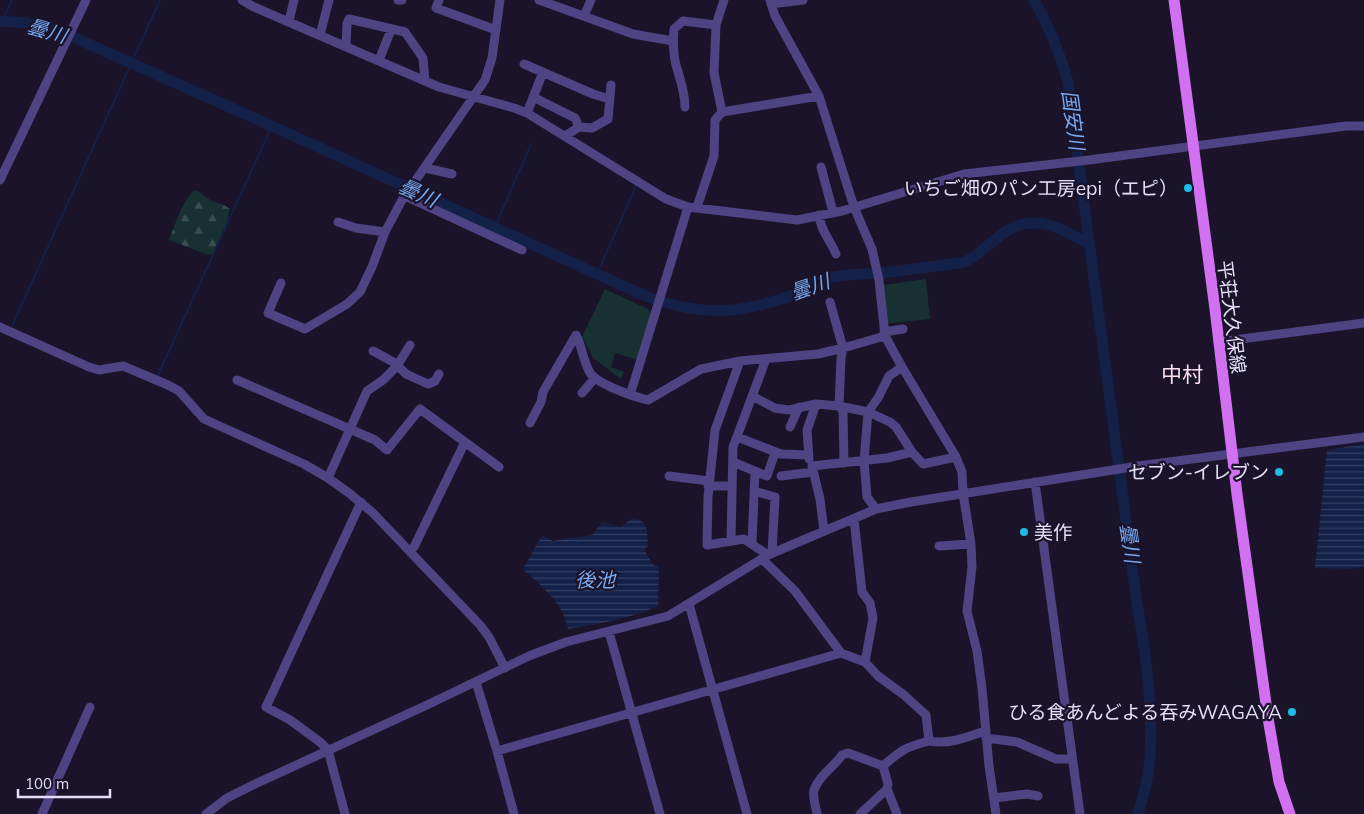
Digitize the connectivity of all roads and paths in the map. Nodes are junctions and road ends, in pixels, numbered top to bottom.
1 (86, 0) edge
2 (242, 0) edge
3 (294, 0) edge
4 (329, 0) edge
5 (398, 0) edge
6 (402, 0) edge
7 (439, 0) edge
8 (500, 0) edge
9 (591, 0) edge
10 (724, 0) edge
11 (804, 0) edge
12 (1174, 0) edge
13 (543, 1) edge
14 (770, 2) edge
15 (255, 3) edge
16 (584, 16) junction
17 (289, 21) junction
18 (716, 26) junction
19 (391, 30) junction
20 (496, 30) junction
21 (320, 35) junction
22 (673, 41) junction
23 (346, 46) junction
24 (379, 60) junction
25 (524, 64) dead end
26 (544, 72) junction
27 (425, 81) junction
28 (611, 85) dead end
29 (819, 96) junction
30 (474, 97) junction
31 (533, 97) junction
32 (609, 99) junction
33 (685, 107) dead end
34 (722, 112) junction
35 (527, 113) junction
36 (1364, 126) edge
37 (579, 127) junction
38 (565, 136) junction
39 (1193, 146) junction
40 (821, 167) dead end
41 (425, 168) junction
42 (452, 174) dead end
43 (0, 180) edge
44 (406, 195) junction
45 (693, 207) junction
46 (854, 207) junction
47 (833, 212) junction
48 (820, 215) junction
49 (338, 222) dead end
50 (385, 232) junction
51 (522, 250) dead end
52 (836, 254) dead end
53 (281, 283) dead end
54 (830, 302) dead end
55 (1364, 323) edge
56 (0, 326) edge
57 (903, 329) dead end
58 (885, 334) junction
59 (1218, 342) junction
60 (410, 345) dead end
61 (844, 348) junction
62 (373, 351) dead end
63 (766, 359) junction
64 (740, 361) junction
65 (397, 366) junction
66 (902, 367) junction
67 (439, 374) dead end
68 (595, 378) junction
69 (237, 380) dead end
70 (582, 393) dead end
71 (630, 395) junction
72 (752, 396) junction
73 (816, 404) junction
74 (839, 406) junction
75 (799, 407) junction
76 (868, 412) junction
77 (530, 423) dead end
78 (790, 427) dead end
79 (350, 429) junction
80 (737, 437) junction
81 (1364, 437) edge
82 (465, 442) junction
83 (775, 452) junction
84 (912, 452) junction
85 (1232, 454) junction
86 (808, 455) junction
87 (956, 457) junction
88 (864, 461) junction
89 (733, 462) junction
90 (844, 463) junction
91 (499, 467) dead end
92 (812, 469) junction
93 (755, 471) junction
94 (669, 476) dead end
95 (781, 476) dead end
96 (328, 478) junction
97 (1036, 482) junction
98 (709, 483) junction
99 (732, 486) junction
100 (754, 491) junction
101 (963, 493) junction
102 (361, 502) junction
103 (876, 510) junction
104 (854, 519) junction
105 (824, 531) junction
106 (730, 540) junction
107 (752, 543) junction
108 (971, 544) junction
109 (939, 546) dead end
110 (414, 548) dead end
111 (768, 555) junction
112 (689, 604) junction
113 (609, 632) junction
114 (841, 653) junction
115 (865, 662) junction
116 (505, 668) junction
117 (476, 682) junction
118 (712, 690) junction
119 (90, 707) dead end
120 (632, 713) junction
121 (986, 735) junction
122 (929, 741) junction
123 (328, 750) junction
124 (497, 751) junction
125 (1072, 759) junction
126 (883, 766) junction
127 (887, 789) junction
128 (1038, 796) dead end
129 (994, 798) junction
130 (42, 814) edge
131 (206, 814) edge
132 (345, 814) edge
133 (514, 814) edge
134 (660, 814) edge
135 (747, 814) edge
136 (817, 814) edge
137 (860, 814) edge
138 (897, 814) edge
139 (996, 814) edge
140 (1080, 814) edge
141 (1290, 814) edge

1 - 43 street
2 - 15 street
3 - 17 street
4 - 21 street
5 - 6 street
7 - 20 street
8 - 20 street
9 - 16 street
10 - 18 street
11 - 14 street
12 - 39 main road, 平荘大久保線
13 - 16 street
14 - 29 street
15 - 17 street
16 - 22 street
17 - 21 street
18 - 22 street
18 - 34 street
19 - 23 street
19 - 24 street
19 - 27 street
20 - 30 street
21 - 23 street
22 - 33 street
23 - 24 street
24 - 27 street
25 - 26 street
26 - 31 street
26 - 32 street
27 - 30 street
28 - 32 street
29 - 34 street
29 - 46 street
30 - 35 street
30 - 41 street
31 - 35 street
31 - 37 street
32 - 37 street
34 - 45 street
35 - 38 street
36 - 39 street
37 - 38 street
38 - 45 street
39 - 46 street
39 - 59 main road, 平荘大久保線
40 - 47 street
41 - 42 street
41 - 44 street
44 - 50 street
44 - 51 street
45 - 48 street
45 - 71 street
46 - 47 street
46 - 58 street
47 - 48 street
48 - 52 street
49 - 50 street
50 - 53 street
54 - 61 street
55 - 59 street
56 - 96 street
57 - 58 street
58 - 61 street
58 - 66 street
59 - 85 main road, 平荘大久保線
60 - 65 street
61 - 63 street
61 - 74 street
62 - 65 street
63 - 64 street
63 - 72 street
64 - 71 street
64 - 98 street
65 - 67 street
65 - 79 street
66 - 76 street
66 - 87 street
68 - 70 street
68 - 71 street
68 - 77 street
69 - 79 street
72 - 75 street
72 - 80 street
73 - 74 street
73 - 75 street
73 - 86 street
74 - 76 street
74 - 90 street
75 - 78 street
76 - 84 street
76 - 88 street
79 - 82 street
79 - 96 street
80 - 83 street
80 - 89 street
81 - 85 street
82 - 91 street
82 - 110 street
83 - 86 street
83 - 93 street
84 - 87 street
84 - 88 street
85 - 97 street
85 - 141 main road, 平荘大久保線
86 - 92 street
87 - 101 street
88 - 90 street
88 - 103 street
89 - 93 street
89 - 99 street
90 - 92 street
92 - 95 street
92 - 105 street
93 - 100 street
94 - 98 street
96 - 102 street
97 - 101 street
97 - 125 street
98 - 99 street
98 - 106 street
99 - 106 street
100 - 107 street
100 - 111 street
101 - 103 street
101 - 108 street
102 - 116 street
102 - 123 street
103 - 104 street
104 - 105 street
104 - 115 street
105 - 111 street
106 - 107 street
107 - 111 street
108 - 109 street
108 - 121 street
111 - 112 street
111 - 114 street
112 - 113 street
112 - 118 street
113 - 116 street
113 - 120 street
114 - 115 street
114 - 118 street
115 - 122 street
116 - 117 street
117 - 123 street
117 - 124 street
118 - 120 street
118 - 135 street
119 - 130 street
120 - 124 street
120 - 134 street
121 - 122 street
121 - 125 street
121 - 129 street
122 - 126 street
123 - 131 street
123 - 132 street
124 - 133 street
125 - 140 street
126 - 127 street
126 - 136 street
127 - 137 street
127 - 138 street
128 - 129 street
129 - 139 street

